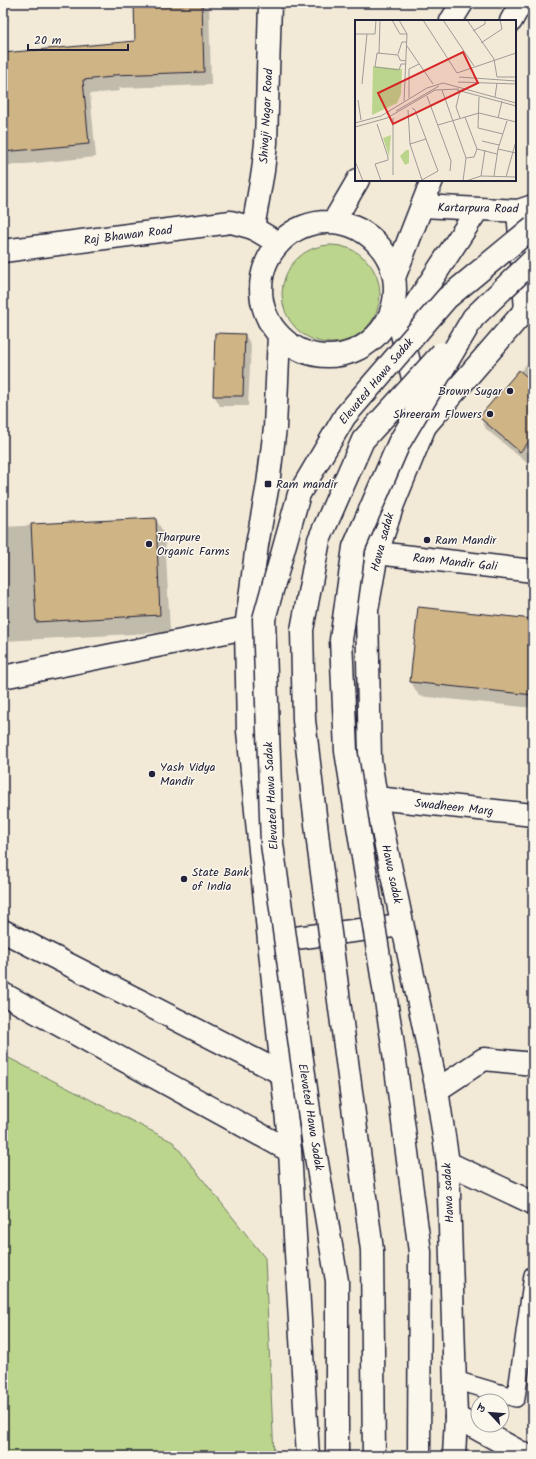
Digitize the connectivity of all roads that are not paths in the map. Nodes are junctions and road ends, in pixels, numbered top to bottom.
1 (270, 3) edge
2 (462, 3) edge
3 (521, 3) edge
4 (453, 20) edge
5 (512, 20) edge
6 (357, 181) edge
7 (432, 181) edge
8 (422, 206) junction
9 (526, 208) edge
10 (478, 209) junction
11 (334, 221) junction
12 (533, 227) edge
13 (253, 228) junction
14 (278, 244) junction
15 (3, 251) edge
16 (533, 260) edge
17 (395, 275) junction
18 (394, 302) junction
19 (531, 309) edge
20 (473, 318) junction
21 (400, 328) junction
22 (279, 335) junction
23 (425, 426) junction
24 (376, 553) junction
25 (533, 571) edge
26 (246, 628) junction
27 (3, 677) edge
28 (376, 798) junction
29 (533, 815) edge
30 (402, 925) junction
31 (3, 931) edge
32 (270, 941) junction
33 (3, 994) edge
34 (533, 1064) edge
35 (283, 1074) junction
36 (436, 1090) junction
37 (290, 1151) junction
38 (448, 1163) junction
39 (533, 1203) edge
40 (533, 1275) edge
41 (455, 1380) junction
42 (456, 1417) junction
43 (308, 1456) edge
44 (337, 1456) edge
45 (374, 1456) edge
46 (419, 1456) edge
47 (454, 1456) edge
48 (527, 1456) edge

1 - 13 main road, Shivaji Nagar Road
2 - 4 main road
3 - 5 main road
6 - 11 main road
7 - 8 main road
8 - 10 main road, Kartarpura Road
8 - 17 main road
9 - 10 main road, Kartarpura Road
9 - 19 main road
10 - 21 main road
11 - 14 main road
11 - 17 main road
12 - 44 main road, Elevated Hawa Sadak, bridge
13 - 14 main road, Raj Bhawan Road
13 - 15 main road, Raj Bhawan Road
14 - 22 main road
16 - 20 main road, bridge
17 - 18 main road
18 - 21 main road
18 - 22 main road
19 - 23 main road, Hawa sadak
20 - 45 main road, bridge
20 - 46 main road, bridge
21 - 23 main road
22 - 26 main road
23 - 24 main road, Hawa sadak
24 - 25 main road, Ram Mandir Gali
24 - 28 main road, Hawa sadak
26 - 27 main road
26 - 32 main road
28 - 29 main road, Swadheen Marg
28 - 30 main road, Hawa sadak
30 - 32 main road
30 - 36 main road, Hawa sadak
31 - 35 main road
32 - 35 main road
33 - 37 main road
34 - 36 main road
35 - 37 main road
36 - 38 main road, Hawa sadak
37 - 43 main road
38 - 39 main road
38 - 41 main road, Hawa sadak
40 - 41 lane
41 - 42 main road, Hawa sadak
42 - 47 main road, Hawa sadak
42 - 48 main road

